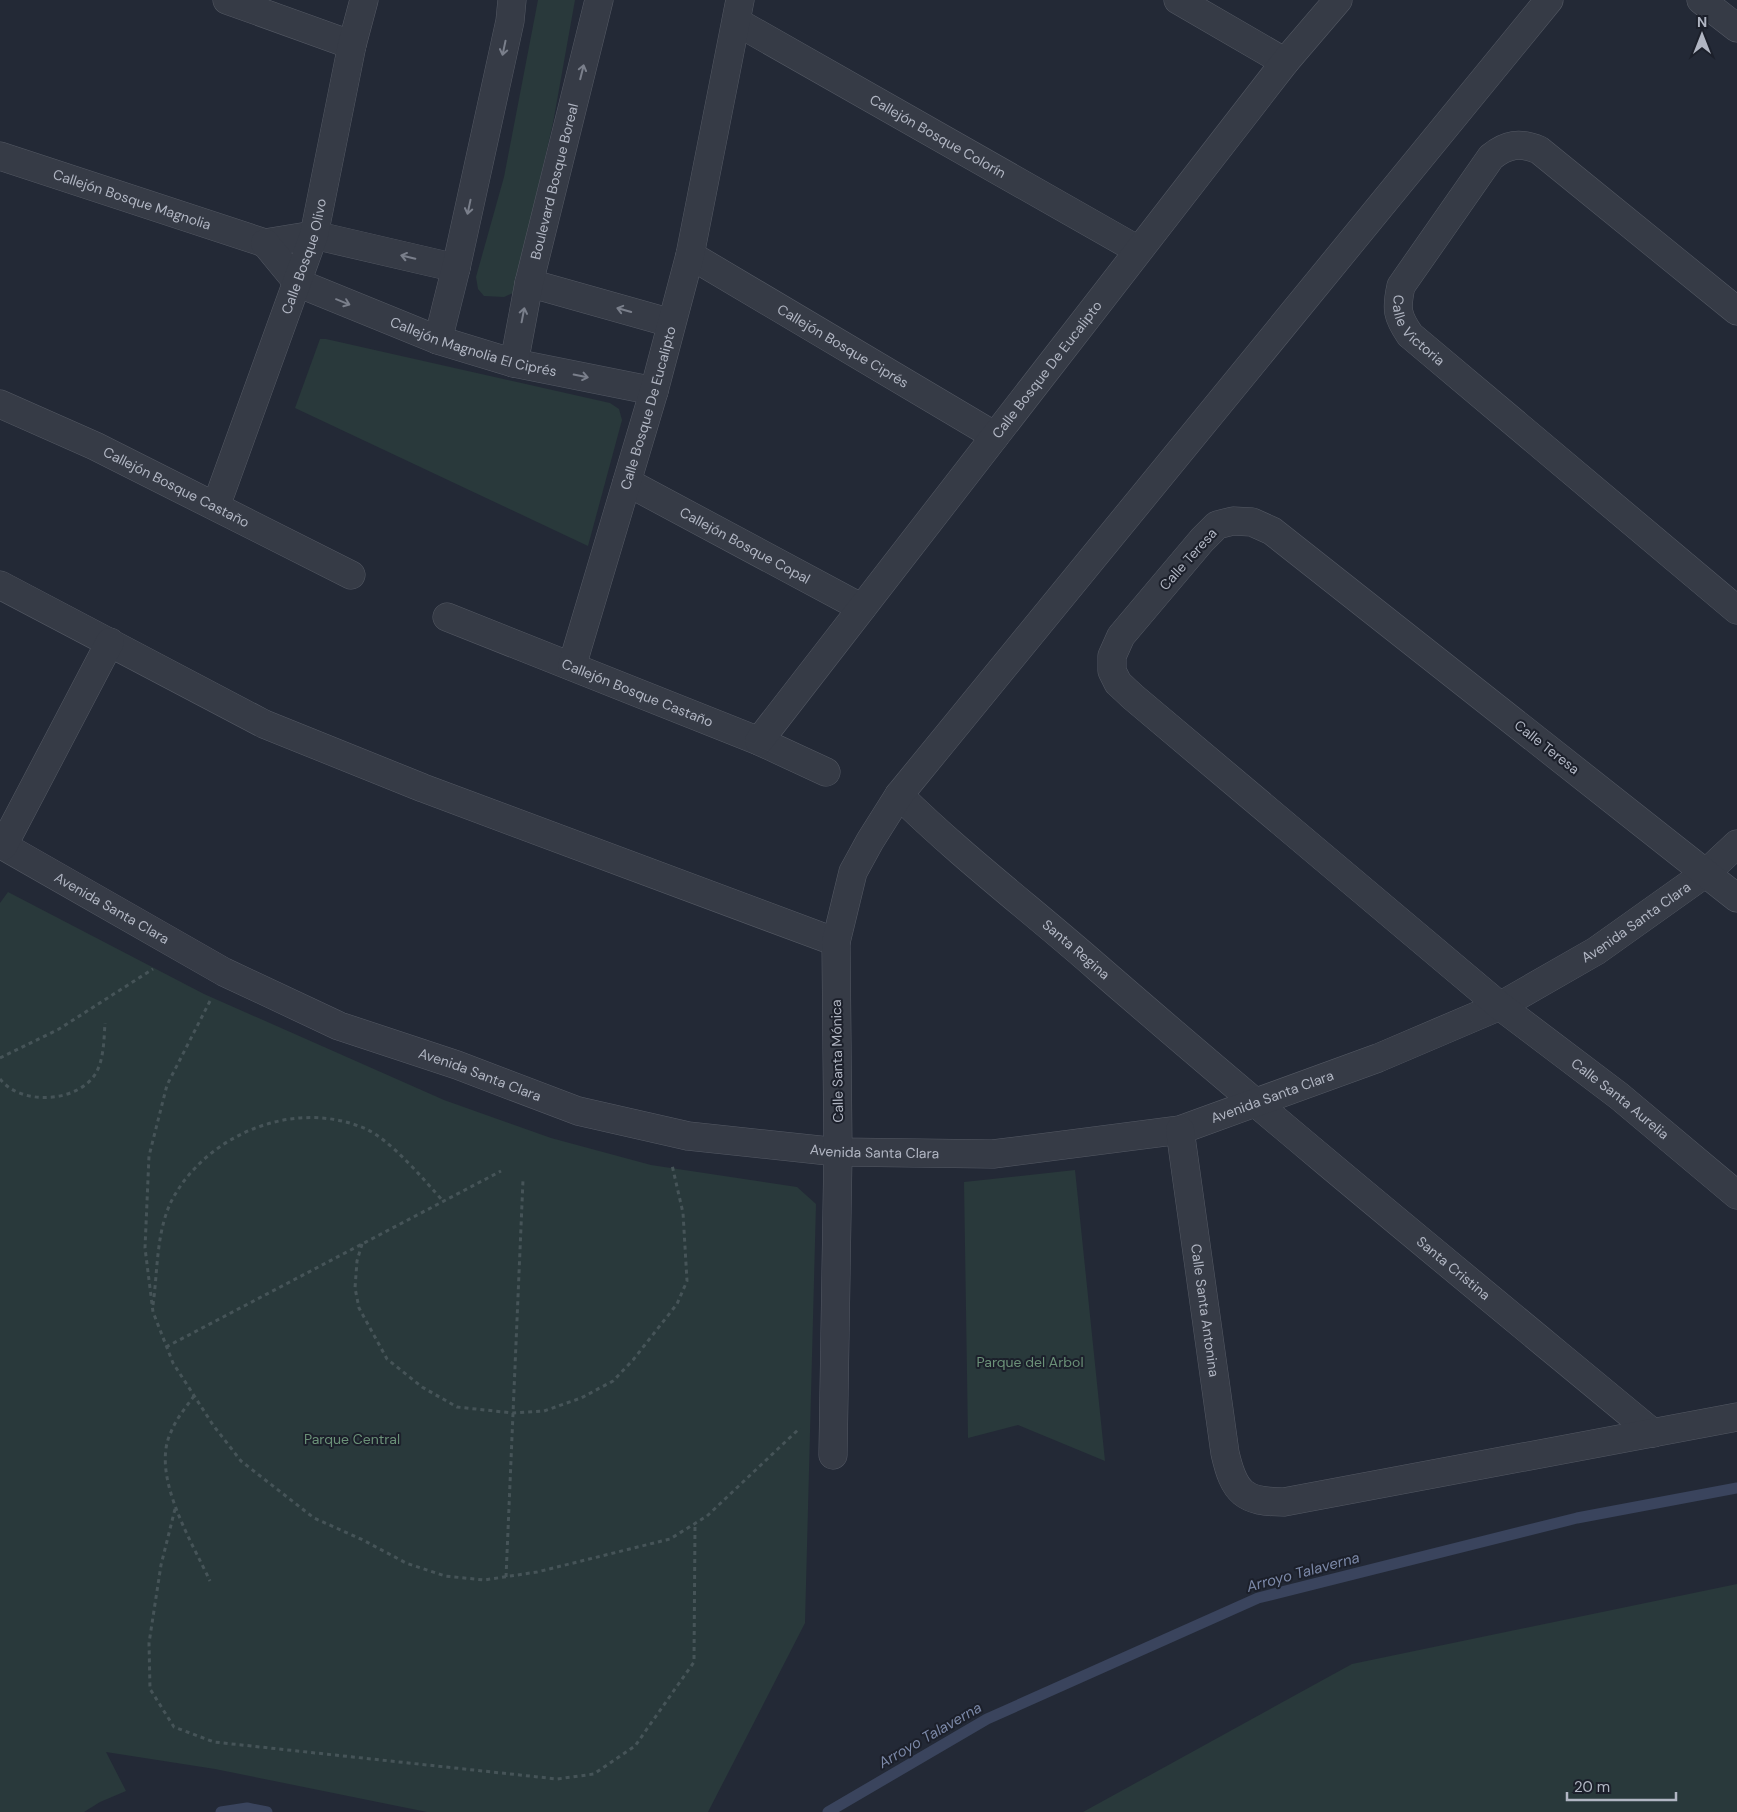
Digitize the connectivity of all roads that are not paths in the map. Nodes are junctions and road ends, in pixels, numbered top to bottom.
1 (227, 0) edge
2 (364, 0) edge
3 (512, 0) edge
4 (599, 0) edge
5 (1178, 0) edge
6 (1338, 0) edge
7 (1548, 0) edge
8 (1701, 0) edge
9 (738, 11) edge
10 (1737, 28) edge
11 (352, 45) junction
12 (1285, 62) junction
13 (0, 156) edge
14 (314, 235) junction
15 (265, 243) junction
16 (1138, 250) junction
17 (690, 255) junction
18 (456, 268) junction
19 (298, 283) junction
20 (529, 283) junction
21 (1737, 311) edge
22 (671, 323) junction
23 (438, 340) junction
24 (514, 363) junction
25 (654, 391) junction
26 (0, 404) edge
27 (996, 436) junction
28 (627, 482) junction
29 (216, 506) junction
30 (350, 575) dead end
31 (0, 585) edge
32 (862, 608) junction
33 (1737, 610) edge
34 (447, 617) dead end
35 (110, 642) junction
36 (572, 666) junction
37 (759, 741) junction
38 (826, 772) dead end
39 (899, 796) junction
40 (1737, 844) edge
41 (2, 845) edge
42 (1707, 872) junction
43 (1737, 898) edge
44 (836, 942) junction
45 (1500, 1006) junction
46 (1254, 1104) junction
47 (1180, 1130) junction
48 (838, 1152) junction
49 (1737, 1195) edge
50 (1737, 1417) edge
51 (1653, 1433) junction
52 (833, 1455) dead end

1 - 11 street
2 - 11 street, Calle Bosque Olivo
3 -> 18 street
20 -> 4 street, Boulevard Bosque Boreal
5 - 12 street
6 - 12 street, Calle Bosque De Eucalipto
7 - 39 street, Calle Santa Mónica
8 - 10 street
9 - 16 street, Callejón Bosque Colorín
9 - 17 street, Calle Bosque De Eucalipto
11 - 14 street, Calle Bosque Olivo
12 - 16 street, Calle Bosque De Eucalipto
13 - 15 street, Callejón Bosque Magnolia
14 - 15 street, Callejón Bosque Magnolia
18 -> 14 street
14 - 19 street, Calle Bosque Olivo
15 - 19 street
16 - 27 street, Calle Bosque De Eucalipto
17 - 22 street, Calle Bosque De Eucalipto
17 - 27 street, Callejón Bosque Ciprés
18 - 23 street
19 -> 23 street, Callejón Magnolia El Ciprés
19 - 29 street, Calle Bosque Olivo
22 -> 20 street
24 -> 20 street, Boulevard Bosque Boreal
21 - 33 street, Calle Victoria
22 - 25 street, Calle Bosque De Eucalipto
23 - 24 street, Callejón Magnolia El Ciprés
24 -> 25 street, Callejón Magnolia El Ciprés
25 - 28 street, Calle Bosque De Eucalipto
26 - 29 street, Callejón Bosque Castaño
27 - 32 street, Calle Bosque De Eucalipto
28 - 32 street, Callejón Bosque Copal
28 - 36 street, Calle Bosque De Eucalipto
29 - 30 street, Callejón Bosque Castaño
31 - 35 street
32 - 37 street, Calle Bosque De Eucalipto
34 - 36 street, Callejón Bosque Castaño
35 - 41 street
35 - 44 street
36 - 37 street, Callejón Bosque Castaño
37 - 38 street, Callejón Bosque Castaño
39 - 44 street, Calle Santa Mónica
39 - 46 street, Santa Regina
40 - 42 street, Avenida Santa Clara
41 - 48 street, Avenida Santa Clara
42 - 43 street, Calle Teresa
42 - 45 street, Avenida Santa Clara
42 - 45 street, Calle Teresa
44 - 48 street, Calle Santa Mónica
45 - 46 street, Avenida Santa Clara
45 - 49 street, Calle Santa Aurelia
46 - 47 street, Avenida Santa Clara
46 - 51 street, Santa Cristina
47 - 48 street, Avenida Santa Clara
47 - 51 street, Calle Santa Antonina
48 - 52 street, Calle Santa Mónica
50 - 51 street

